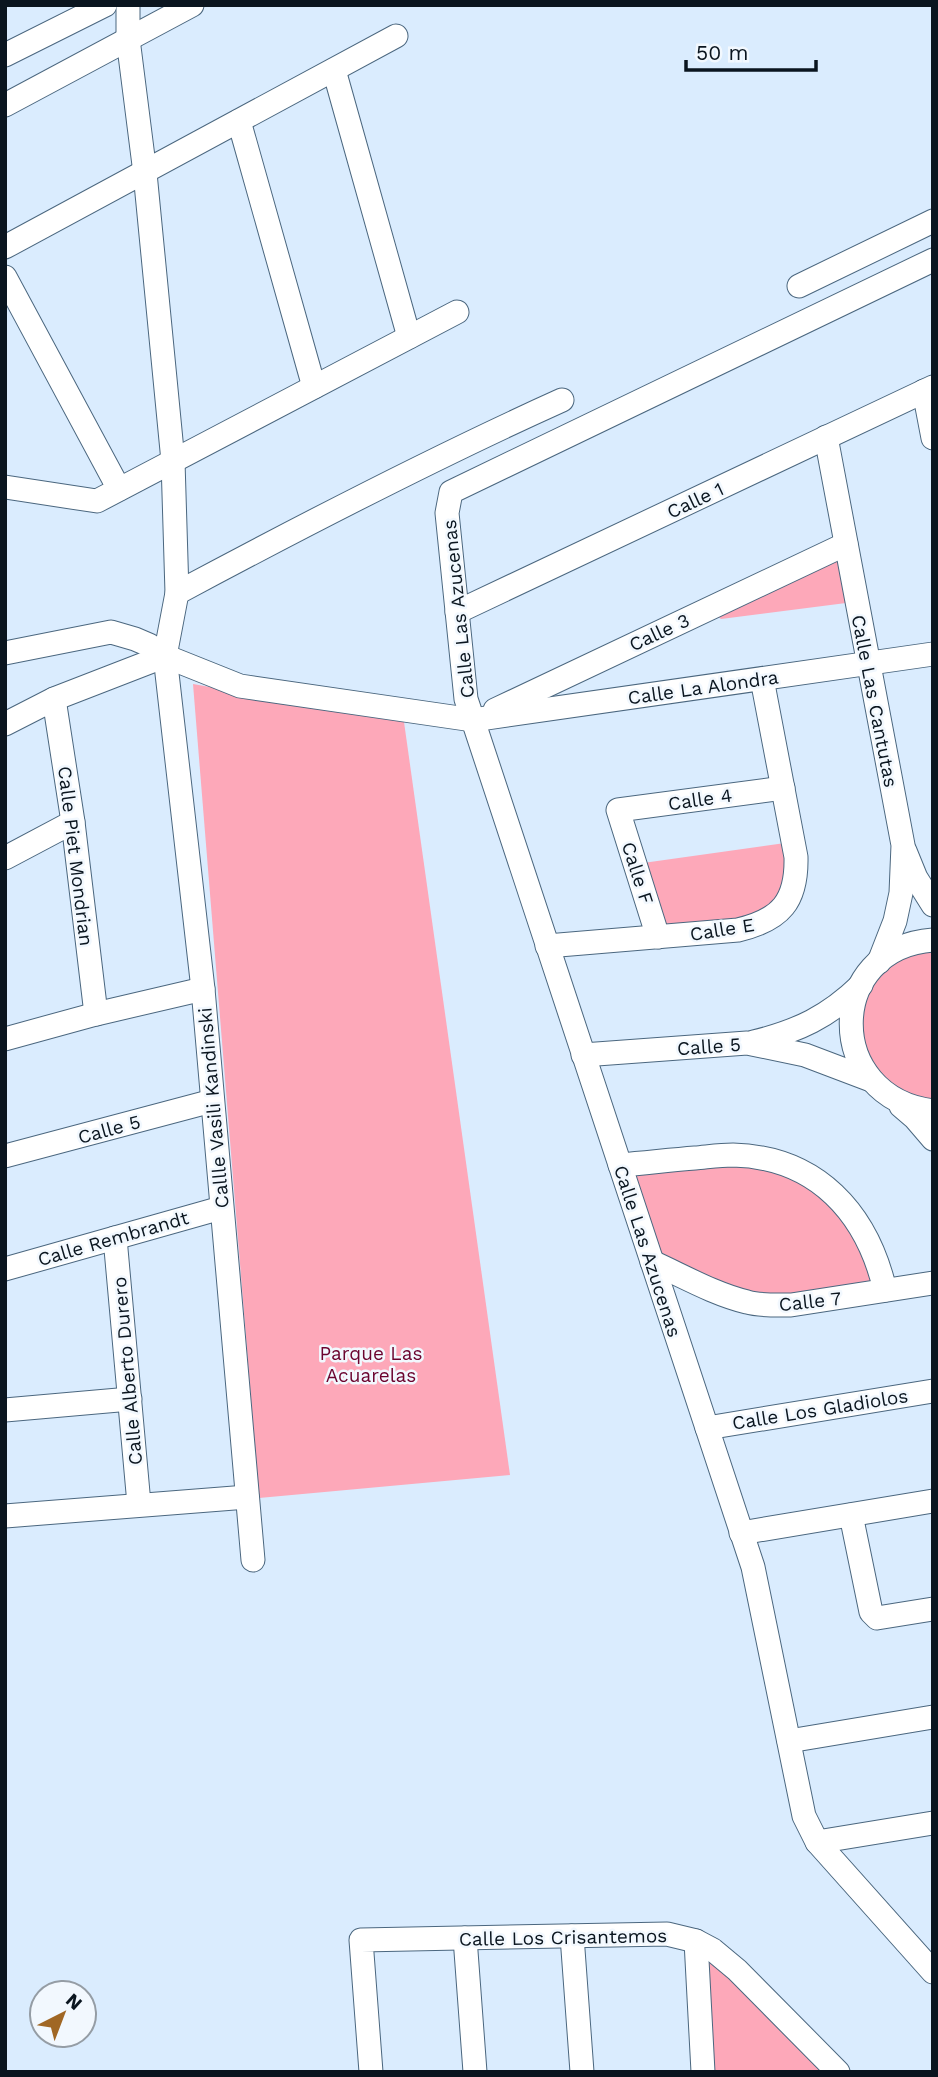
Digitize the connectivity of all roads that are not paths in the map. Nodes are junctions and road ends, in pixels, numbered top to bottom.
1 (105, 5) edge
2 (128, 5) edge
3 (192, 5) edge
4 (396, 36) dead end
5 (128, 39) junction
6 (5, 55) edge
7 (334, 70) junction
8 (5, 105) edge
9 (239, 121) junction
10 (145, 173) junction
11 (933, 222) edge
12 (5, 247) edge
13 (933, 260) edge
14 (5, 276) edge
15 (799, 286) dead end
16 (457, 312) dead end
17 (410, 337) junction
18 (314, 387) junction
19 (928, 389) edge
20 (562, 400) dead end
21 (826, 438) junction
22 (933, 439) edge
23 (173, 461) junction
24 (5, 486) edge
25 (119, 489) junction
26 (846, 544) junction
27 (177, 593) junction
28 (457, 612) junction
29 (5, 653) edge
30 (933, 654) edge
31 (165, 656) junction
32 (868, 664) junction
33 (586, 667) junction
34 (762, 679) junction
35 (54, 699) junction
36 (597, 702) junction
37 (473, 720) junction
38 (5, 724) edge
39 (783, 788) junction
40 (618, 810) joint
41 (73, 822) junction
42 (902, 845) junction
43 (5, 858) edge
44 (933, 905) edge
45 (658, 937) junction
46 (933, 940) edge
47 (547, 946) junction
48 (878, 962) junction
49 (861, 985) junction
50 (203, 989) junction
51 (96, 1014) junction
52 (5, 1039) edge
53 (747, 1043) junction
54 (583, 1055) junction
55 (871, 1080) junction
56 (893, 1099) junction
57 (212, 1101) junction
58 (933, 1111) edge
59 (933, 1139) edge
60 (5, 1156) edge
61 (620, 1165) junction
62 (221, 1208) junction
63 (115, 1238) junction
64 (652, 1262) junction
65 (5, 1269) edge
66 (933, 1283) edge
67 (885, 1290) junction
68 (933, 1391) edge
69 (130, 1399) junction
70 (5, 1410) edge
71 (707, 1428) junction
72 (247, 1497) junction
73 (933, 1501) edge
74 (139, 1504) junction
75 (851, 1514) junction
76 (5, 1516) edge
77 (741, 1533) junction
78 (253, 1560) dead end
79 (933, 1609) edge
80 (933, 1717) edge
81 (789, 1741) junction
82 (933, 1823) edge
83 (817, 1842) junction
84 (572, 1936) junction
85 (466, 1938) junction
86 (696, 1941) junction
87 (933, 1972) edge
88 (371, 2072) edge
89 (475, 2072) edge
90 (582, 2072) edge
91 (703, 2072) edge
92 (838, 2072) edge

1 - 6 street
2 - 5 street, Callle Vasili Kandinski
3 - 5 street
4 - 7 street
5 - 8 street
5 - 10 street, Callle Vasili Kandinski
7 - 9 street
7 - 17 street
9 - 10 street
9 - 18 street
10 - 12 street
10 - 23 street, Callle Vasili Kandinski
11 - 15 street
13 - 28 street, Calle Las Azucenas
14 - 25 street
16 - 17 street
17 - 18 street
18 - 23 street
19 - 21 street, Calle 1
19 - 22 street
20 - 27 street
21 - 26 street, Calle Las Cantutas
21 - 28 street, Calle 1
23 - 25 street
23 - 27 street, Callle Vasili Kandinski
24 - 25 street
26 - 32 street, Calle Las Cantutas
26 - 33 street, Calle 3
27 - 31 street, Callle Vasili Kandinski
28 - 37 street, Calle Las Azucenas
29 - 31 street, Calle La Alondra
30 - 32 street, Calle La Alondra
31 - 35 street
31 - 37 street, Calle La Alondra
31 - 50 street, Callle Vasili Kandinski
32 - 34 street, Calle La Alondra
32 - 42 street, Calle Las Cantutas
33 - 36 street
33 - 37 street, Calle 3
34 - 36 street, Calle La Alondra
34 - 39 street, Calle E
35 - 38 street
35 - 41 street, Calle Piet Mondrian
36 - 37 street, Calle La Alondra
37 - 47 street, Calle Las Azucenas
39 - 40 street, Calle 4
39 - 45 street, Calle E
40 - 45 street, Calle F
41 - 43 street
41 - 51 street, Calle Piet Mondrian
42 - 44 street
42 - 48 street, Calle Las Cantutas
45 - 47 street, Calle E
46 - 48 street
47 - 54 street, Calle Las Azucenas
48 - 49 street
49 - 53 street
49 - 55 street
50 - 51 street
50 - 57 street, Callle Vasili Kandinski
51 - 52 street
53 - 54 street, Calle 5
53 - 55 street, Calle 5
54 - 61 street, Calle Las Azucenas
55 - 56 street
56 - 58 street
56 - 59 street
57 - 60 street, Calle 5
57 - 62 street, Callle Vasili Kandinski
61 - 64 street, Calle Las Azucenas
61 - 67 street
62 - 63 street, Calle Rembrandt
62 - 72 street, Callle Vasili Kandinski
63 - 65 street, Calle Rembrandt
63 - 69 street, Calle Alberto Durero
64 - 67 street, Calle 7
64 - 71 street, Calle Las Azucenas
66 - 67 street, Calle 7
68 - 71 street, Calle Los Gladiolos
69 - 70 street
69 - 74 street, Calle Alberto Durero
71 - 77 street, Calle Las Azucenas
72 - 74 street
72 - 78 street, Callle Vasili Kandinski
73 - 75 street
74 - 76 street
75 - 77 street
75 - 79 street
77 - 81 street, Calle Las Azucenas
80 - 81 street
81 - 83 street, Calle Las Azucenas
82 - 83 street
83 - 87 street, Calle Las Azucenas
84 - 85 street, Calle Los Crisantemos
84 - 86 street, Calle Los Crisantemos
84 - 90 street
85 - 88 street, Calle Los Crisantemos
85 - 89 street
86 - 91 street
86 - 92 street, Calle Los Crisantemos

